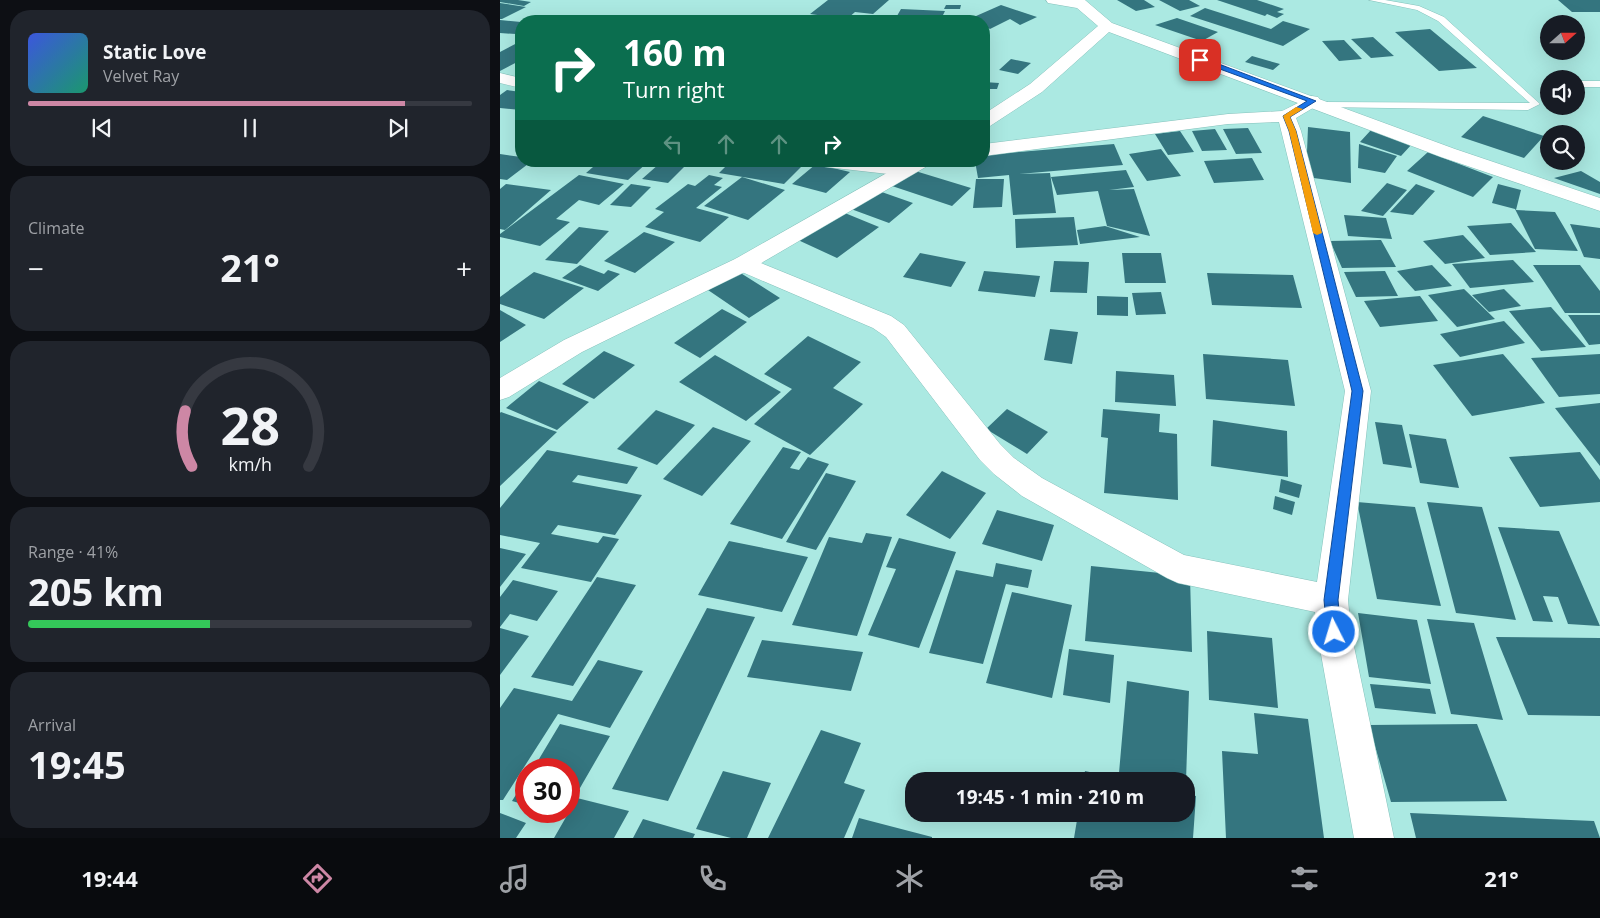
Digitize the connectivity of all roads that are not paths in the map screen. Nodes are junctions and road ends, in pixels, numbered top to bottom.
1 (1053, 0) edge
2 (1373, 0) edge
3 (1079, 2) edge
4 (1107, 26) junction
5 (500, 78) edge
6 (515, 82) edge
7 (1585, 84) edge
8 (1600, 84) edge
9 (1318, 103) junction
10 (1286, 116) junction
11 (990, 118) edge
12 (990, 149) edge
13 (912, 167) edge
14 (1600, 205) edge
15 (743, 264) junction
16 (500, 390) edge
17 (1331, 600) junction
18 (1374, 838) edge

1 - 3 street
2 - 9 lane
3 - 4 street
4 - 9 street
4 - 11 street
5 - 6 street
7 - 8 lane
9 - 10 street
9 - 14 street
10 - 12 street
10 - 17 street
13 - 15 street
15 - 16 street
15 - 17 street
17 - 18 street

